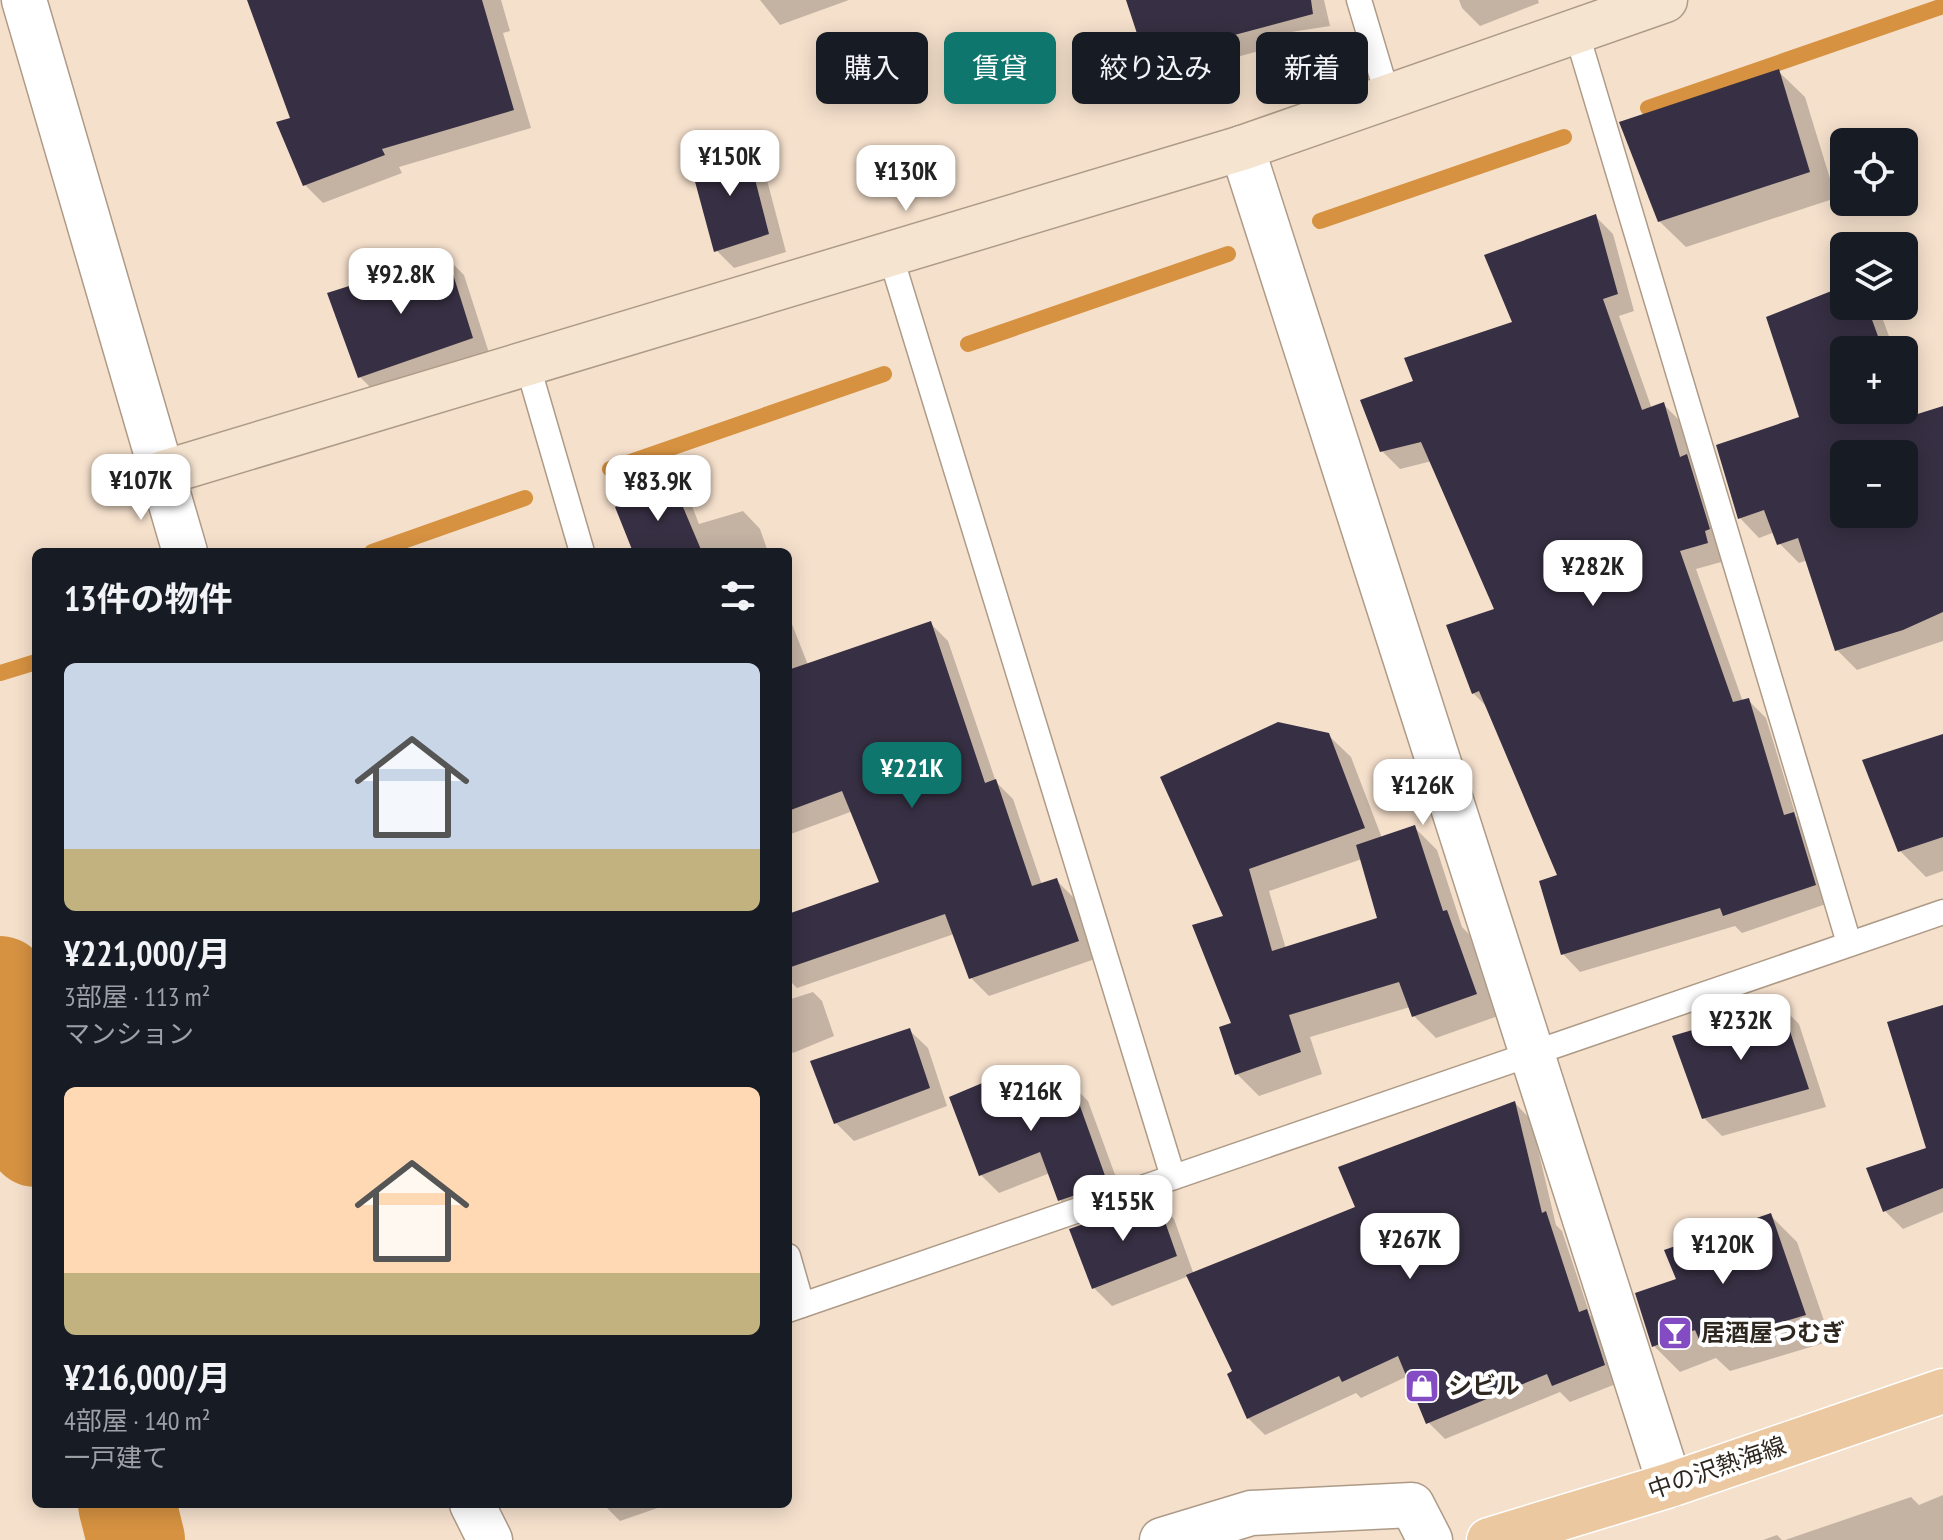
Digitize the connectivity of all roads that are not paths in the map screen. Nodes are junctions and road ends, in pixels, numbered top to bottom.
1 (24, 0) edge
2 (1359, 0) edge
3 (1665, 0) edge
4 (1576, 31) junction
5 (1388, 97) junction
6 (1242, 148) junction
7 (890, 254) junction
8 (527, 363) junction
9 (163, 473) junction
10 (184, 548) edge
11 (581, 548) edge
12 (1943, 912) edge
13 (1849, 943) junction
14 (1530, 1054) junction
15 (1173, 1177) junction
16 (792, 1286) edge
17 (795, 1308) edge
18 (1943, 1391) edge
19 (1670, 1485) junction
20 (474, 1508) edge
21 (490, 1540) edge
22 (1162, 1540) edge
23 (1430, 1540) edge
24 (1489, 1540) edge

1 - 9 street
2 - 5 lane
3 - 4 street
4 - 5 street
4 - 13 lane
5 - 6 street
6 - 7 street
6 - 14 street
7 - 8 street
7 - 15 lane
8 - 9 street
8 - 11 lane
9 - 10 street
12 - 13 lane
13 - 14 lane
14 - 15 lane
14 - 19 street
15 - 17 lane
16 - 17 lane
18 - 19 main road, 中の沢熱海線
19 - 24 main road, 中の沢熱海線
20 - 21 street
22 - 23 street

